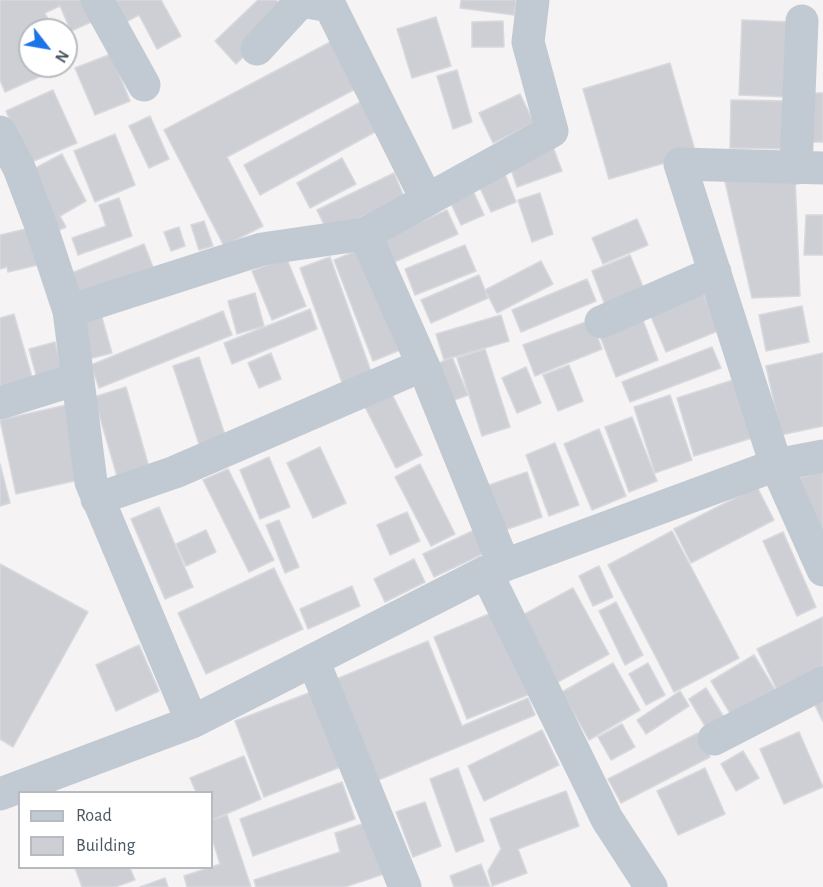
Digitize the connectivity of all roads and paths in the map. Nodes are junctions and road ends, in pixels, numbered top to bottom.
1 (98, 0) edge
2 (533, 0) edge
3 (301, 1) edge
4 (802, 21) dead end
5 (257, 49) dead end
6 (144, 86) dead end
7 (0, 132) edge
8 (809, 168) edge
9 (9, 170) edge
10 (427, 200) junction
11 (365, 234) junction
12 (715, 272) junction
13 (69, 311) junction
14 (601, 322) dead end
15 (423, 365) junction
16 (77, 379) junction
17 (0, 404) edge
18 (823, 456) edge
19 (776, 465) junction
20 (97, 499) junction
21 (495, 568) junction
22 (823, 570) edge
23 (312, 660) junction
24 (823, 683) edge
25 (192, 722) junction
26 (714, 740) dead end
27 (0, 794) edge
28 (405, 887) edge
29 (651, 887) edge

1 - 6 street
2 - 10 street
3 - 5 street
3 - 10 street
4 - 8 street
7 - 9 street
8 - 12 street
9 - 13 street
10 - 11 street
11 - 13 street
11 - 15 street
12 - 14 street
12 - 19 street
13 - 16 street
15 - 20 street
15 - 21 street
16 - 17 street
16 - 20 street
18 - 19 street
19 - 21 street
19 - 22 street
20 - 25 street
21 - 23 street
21 - 29 street
23 - 25 street
23 - 28 street
24 - 26 street
25 - 27 street

